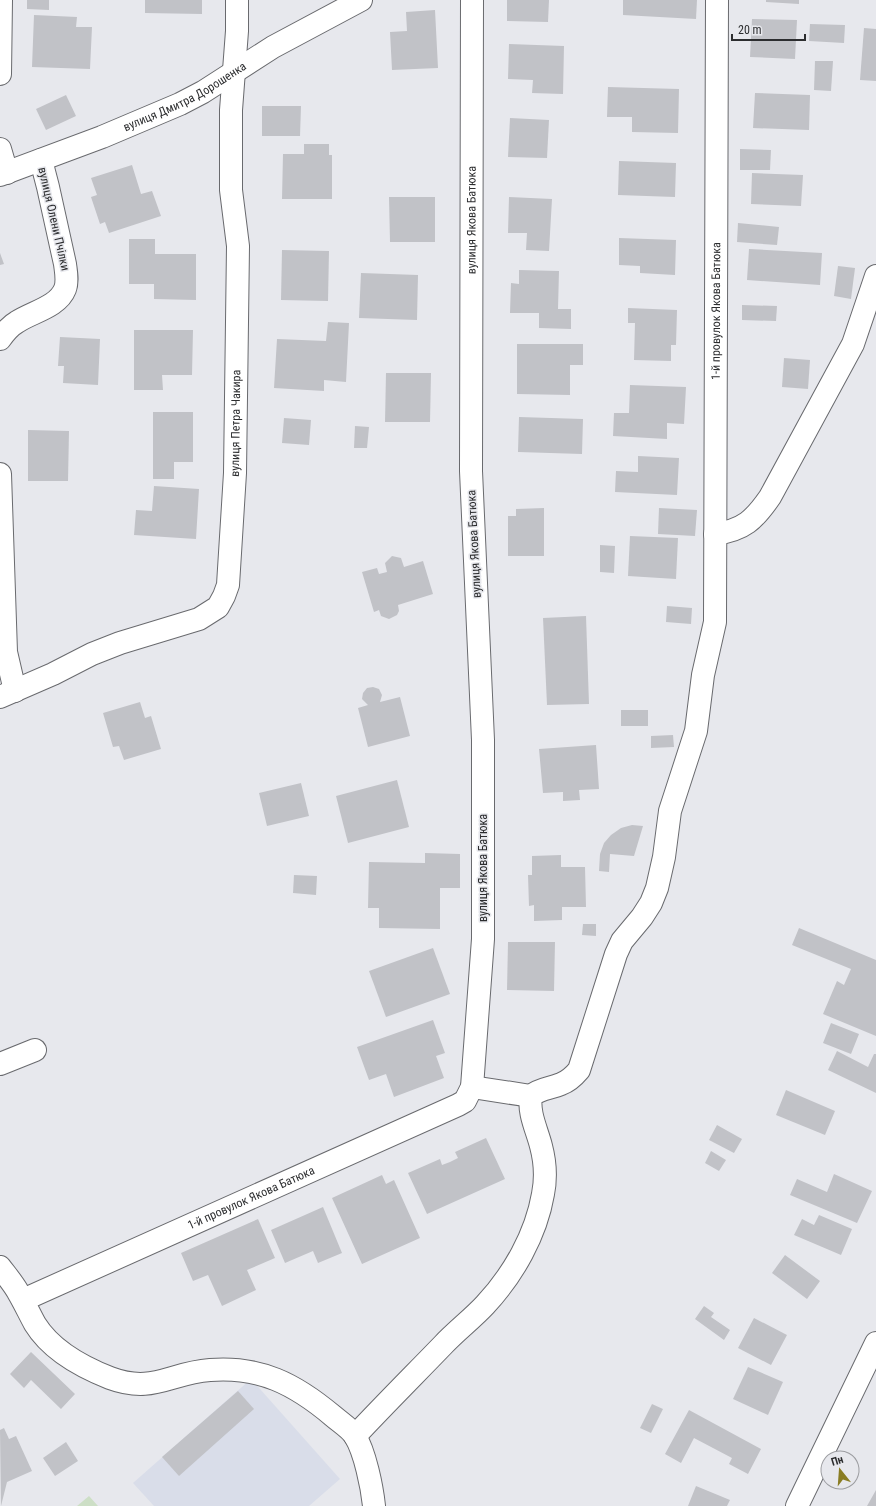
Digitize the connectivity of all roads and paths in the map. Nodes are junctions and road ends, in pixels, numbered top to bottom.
1 (1, 0) edge
2 (237, 0) edge
3 (361, 0) edge
4 (472, 0) edge
5 (717, 0) edge
6 (234, 71) junction
7 (0, 74) edge
8 (0, 149) edge
9 (40, 160) junction
10 (4, 174) edge
11 (876, 276) edge
12 (0, 339) edge
13 (0, 474) edge
14 (716, 534) junction
15 (8, 694) edge
16 (35, 1050) dead end
17 (0, 1064) edge
18 (472, 1087) junction
19 (532, 1096) junction
20 (0, 1267) edge
21 (23, 1300) junction
22 (876, 1343) edge
23 (355, 1436) junction
24 (374, 1506) edge
25 (798, 1506) edge

1 - 7 street
2 - 6 street, вулиця Петра Чакира
3 - 6 street, вулиця Дмитра Дорошенка
4 - 18 street, вулиця Якова Батюка
5 - 14 street, 1-й провулок Якова Батюка
6 - 9 street, вулиця Дмитра Дорошенка
6 - 15 street, вулиця Петра Чакира
8 - 10 street
9 - 10 street, вулиця Дмитра Дорошенка
9 - 12 street, вулиця Олени Пчілки
11 - 14 street
13 - 15 street
14 - 19 street, 1-й провулок Якова Батюка
16 - 17 street
18 - 19 street
18 - 21 street, 1-й провулок Якова Батюка
19 - 23 street
20 - 21 street
21 - 23 street
22 - 25 street
23 - 24 street

